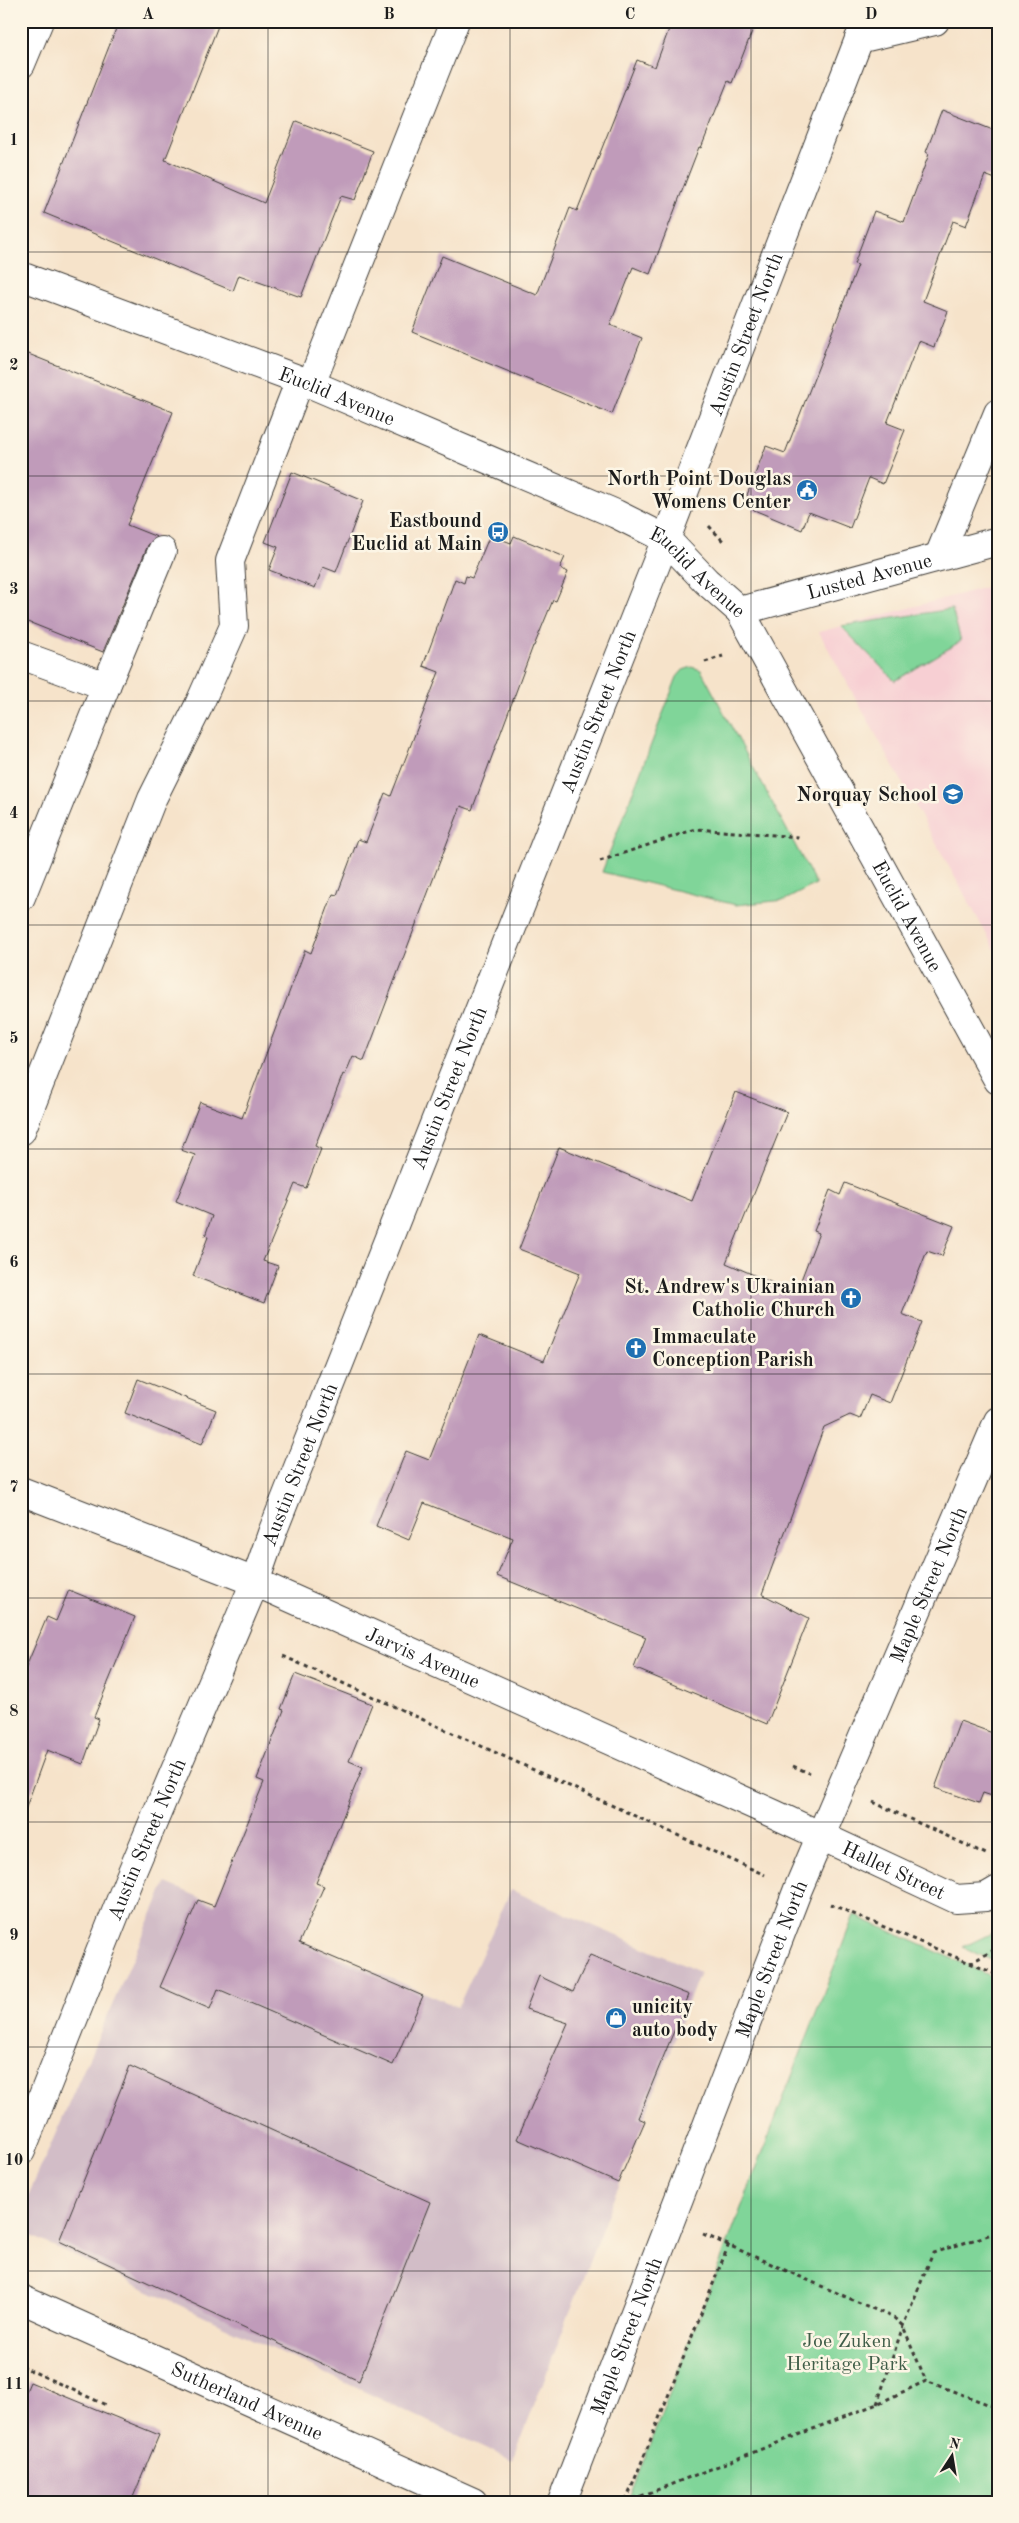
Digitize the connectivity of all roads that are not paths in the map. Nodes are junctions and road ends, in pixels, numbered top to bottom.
1 (39, 21) edge
2 (455, 21) edge
3 (935, 21) edge
4 (862, 30) edge
5 (21, 64) edge
6 (21, 276) edge
7 (306, 382) junction
8 (998, 413) edge
9 (666, 539) junction
10 (998, 541) edge
11 (162, 551) dead end
12 (939, 556) junction
13 (740, 611) junction
14 (21, 655) edge
15 (106, 686) junction
16 (21, 897) edge
17 (998, 1080) edge
18 (21, 1131) edge
19 (998, 1421) edge
20 (21, 1491) edge
21 (255, 1582) junction
22 (820, 1836) junction
23 (998, 1890) edge
24 (21, 2151) edge
25 (21, 2299) edge
26 (473, 2502) edge
27 (562, 2502) edge

1 - 5 street
2 - 7 street
3 - 4 street
4 - 9 street, Austin Street North
6 - 7 street, Euclid Avenue
7 - 9 street, Euclid Avenue
7 - 18 street
8 - 12 street
9 - 13 street, Euclid Avenue
9 - 21 street, Austin Street North
10 - 12 street, Lusted Avenue
11 - 15 street
12 - 13 street, Lusted Avenue
13 - 17 street, Euclid Avenue
14 - 15 street
15 - 16 street
19 - 22 street, Maple Street North
20 - 21 street, Jarvis Avenue
21 - 22 street, Jarvis Avenue
21 - 24 street, Austin Street North
22 - 23 street, Hallet Street
22 - 27 street, Maple Street North
25 - 26 street, Sutherland Avenue

